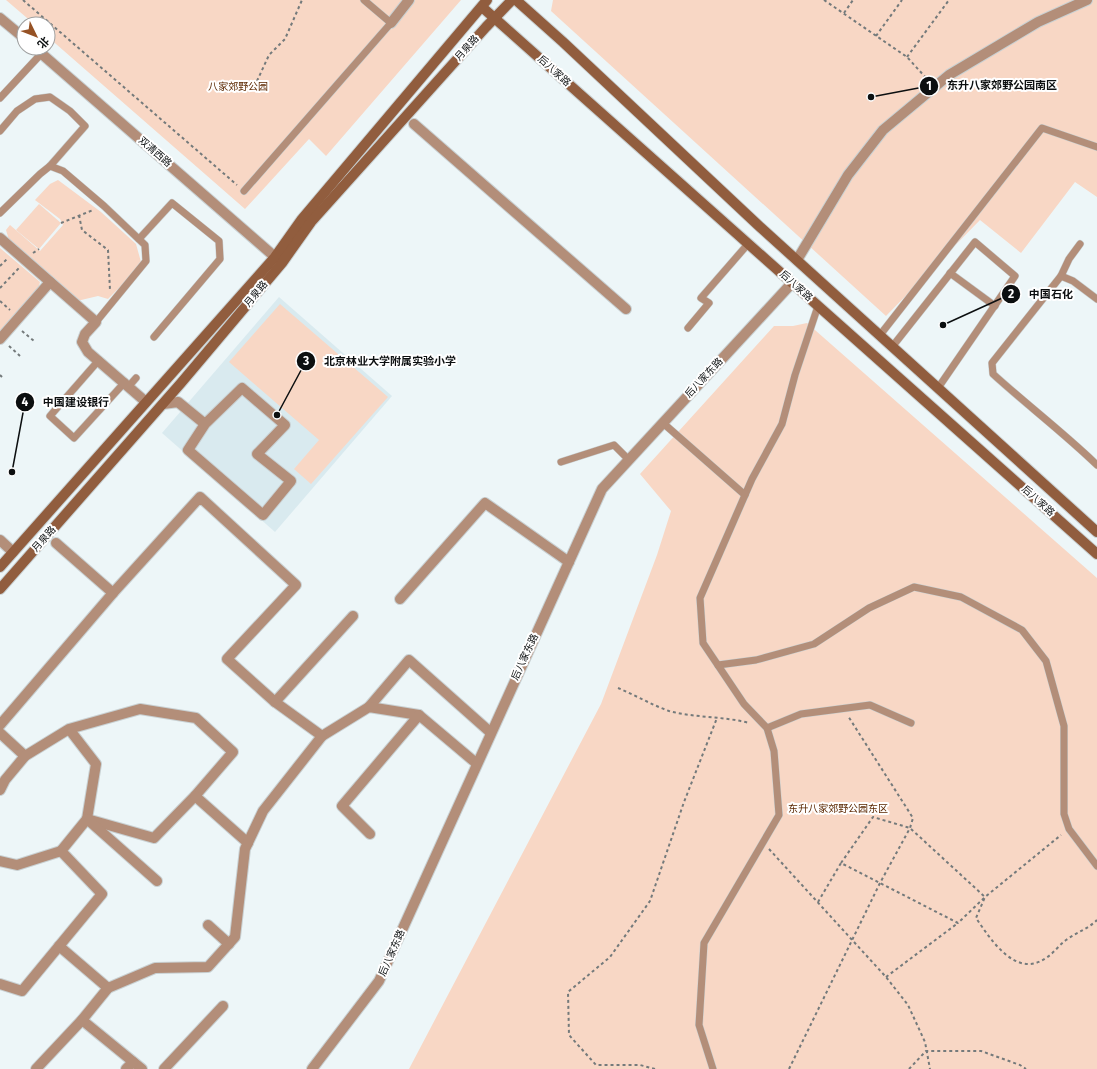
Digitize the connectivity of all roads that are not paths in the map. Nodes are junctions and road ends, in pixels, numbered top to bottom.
1 (364, 0) edge
2 (410, 0) edge
3 (512, 0) edge
4 (516, 0) edge
5 (1087, 0) edge
6 (484, 3) edge
7 (0, 18) edge
8 (495, 18) junction
9 (391, 22) junction
10 (16, 31) edge
11 (34, 56) edge
12 (44, 56) edge
13 (0, 98) edge
14 (414, 124) dead end
15 (0, 131) edge
16 (1097, 148) edge
17 (50, 166) junction
18 (244, 191) road end
19 (0, 213) edge
20 (0, 238) edge
21 (139, 239) junction
22 (748, 244) junction
23 (1080, 244) dead end
24 (275, 257) junction
25 (797, 260) junction
26 (950, 273) junction
27 (1061, 276) junction
28 (50, 282) junction
29 (792, 283) junction
30 (1097, 300) edge
31 (818, 306) junction
32 (995, 306) junction
33 (626, 309) dead end
34 (96, 322) junction
35 (688, 328) dead end
36 (880, 335) junction
37 (154, 337) dead end
38 (0, 339) edge
39 (892, 347) junction
40 (99, 360) junction
41 (136, 378) dead end
42 (127, 384) junction
43 (938, 388) junction
44 (146, 402) junction
45 (163, 404) junction
46 (663, 423) junction
47 (205, 424) junction
48 (629, 460) junction
49 (561, 462) dead end
50 (1097, 465) edge
51 (745, 496) junction
52 (1097, 532) edge
53 (0, 540) edge
54 (56, 543) dead end
55 (13, 552) junction
56 (1097, 554) edge
57 (569, 562) junction
58 (0, 567) edge
59 (0, 589) edge
60 (113, 593) junction
61 (400, 599) dead end
62 (353, 616) dead end
63 (718, 666) junction
64 (275, 702) junction
65 (369, 707) junction
66 (419, 715) junction
67 (911, 724) dead end
68 (0, 725) edge
69 (767, 728) junction
70 (69, 729) junction
71 (490, 732) junction
72 (0, 733) edge
73 (322, 736) junction
74 (25, 756) junction
75 (476, 763) junction
76 (2, 778) edge
77 (0, 790) edge
78 (195, 796) junction
79 (87, 819) junction
80 (370, 834) dead end
81 (248, 843) junction
82 (61, 851) junction
83 (0, 861) edge
84 (1097, 866) edge
85 (157, 881) dead end
86 (208, 925) dead end
87 (229, 944) junction
88 (59, 946) junction
89 (0, 984) edge
90 (108, 988) junction
91 (223, 1006) dead end
92 (82, 1020) junction
93 (130, 1065) edge
94 (36, 1069) edge
95 (142, 1069) edge
96 (164, 1069) edge
97 (312, 1069) edge
98 (713, 1069) edge

1 - 9 lane
2 - 9 street
3 - 8 main road, 月泉路
4 - 25 main road, 后八家路
5 - 25 street
6 - 8 main road, 后八家路
6 - 24 main road, 月泉路
7 - 10 street
8 - 22 main road, 后八家路
8 - 45 main road, 月泉路
9 - 18 lane
11 - 13 lane
12 - 24 street, 双清西路
14 - 33 street
15 - 17 lane
16 - 36 lane
17 - 19 lane
17 - 21 lane
20 - 28 street
21 - 34 lane
21 - 37 lane
22 - 29 main road, 后八家路
22 - 35 lane
23 - 27 lane
24 - 44 main road, 月泉路
25 - 36 main road, 后八家路
26 - 32 lane
26 - 32 lane
26 - 39 lane
27 - 30 lane
27 - 50 lane
28 - 34 street
28 - 38 street
29 - 31 main road, 后八家路
29 - 46 street, 后八家东路
31 - 51 lane
31 - 56 main road, 后八家路
32 - 43 lane
34 - 40 street
36 - 39 main road, 后八家路
39 - 43 main road, 后八家路
40 - 42 street
40 - 42 lane
41 - 42 lane
42 - 44 street
43 - 52 main road, 后八家路
44 - 55 main road, 月泉路
45 - 47 street
45 - 59 main road, 月泉路
46 - 48 street, 后八家东路
46 - 51 lane
47 - 47 street
48 - 49 lane
48 - 57 street, 后八家东路
51 - 63 lane
53 - 55 street
54 - 60 street
55 - 58 main road, 月泉路
57 - 61 street
57 - 71 street, 后八家东路
60 - 64 street
60 - 68 street
62 - 64 street
63 - 69 lane
63 - 84 lane
64 - 73 street
65 - 66 street
65 - 71 street
65 - 73 street
66 - 75 street
66 - 80 street
67 - 69 lane
69 - 98 lane
70 - 74 street
70 - 78 street
70 - 79 street
71 - 75 street, 后八家东路
72 - 74 street
73 - 81 street
74 - 76 street
75 - 97 street, 后八家东路
76 - 77 street
78 - 79 street
78 - 81 street
79 - 82 street
79 - 85 street
81 - 87 street
82 - 83 street
82 - 88 street
86 - 87 street
87 - 90 street
88 - 89 street
88 - 90 street
90 - 92 street
91 - 96 street
92 - 93 street
92 - 94 street
93 - 95 street

